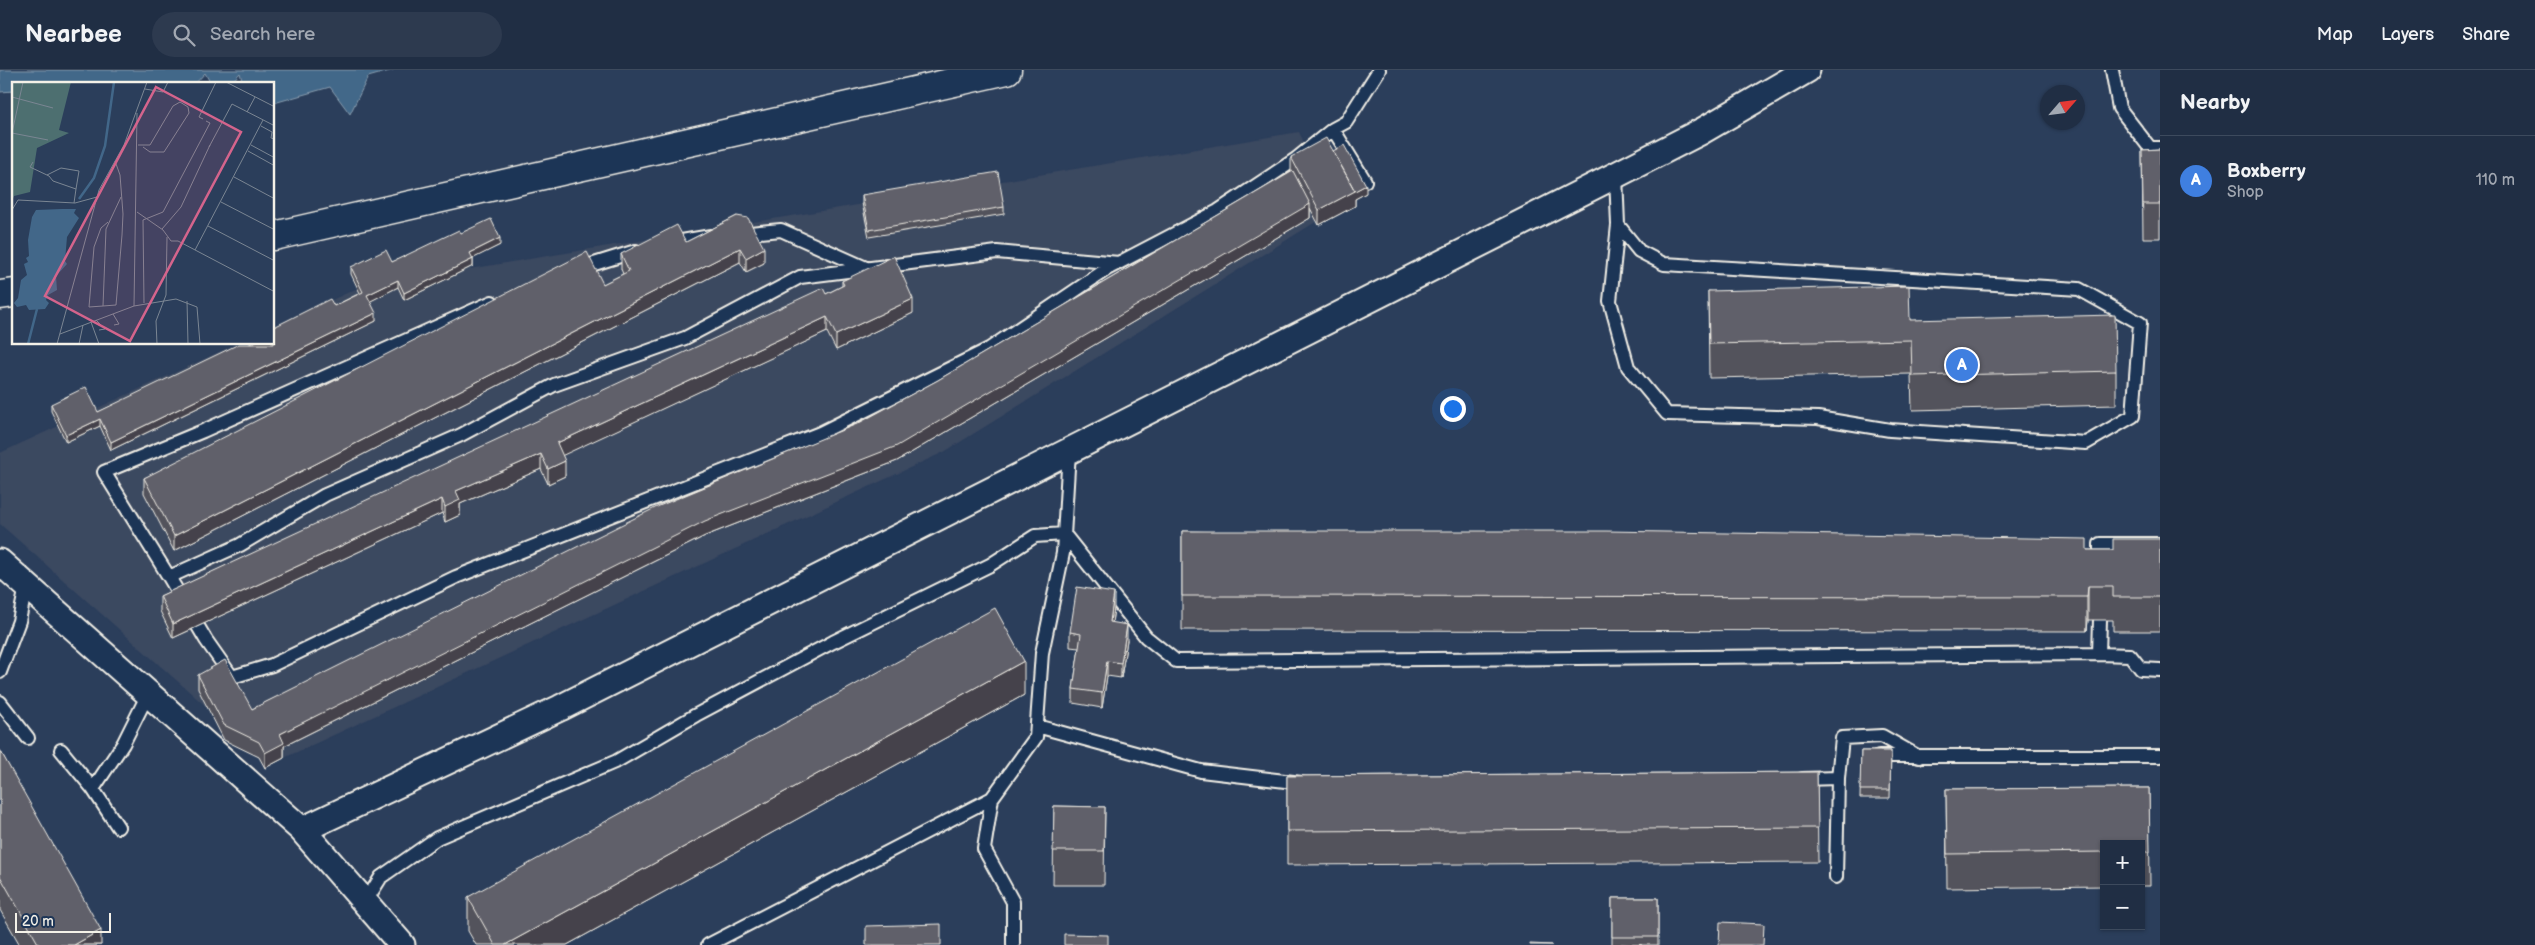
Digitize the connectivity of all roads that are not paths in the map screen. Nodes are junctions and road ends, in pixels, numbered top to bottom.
1 (1007, 70) edge
2 (1379, 70) edge
3 (1807, 70) edge
4 (2112, 70) edge
5 (1333, 129) junction
6 (2160, 148) edge
7 (1616, 175) junction
8 (1365, 181) edge
9 (1618, 225) junction
10 (275, 236) edge
11 (1119, 263) junction
12 (867, 268) junction
13 (563, 274) edge
14 (502, 298) edge
15 (1069, 451) junction
16 (1064, 534) junction
17 (2160, 544) edge
18 (0, 562) edge
19 (2100, 576) edge
20 (169, 577) junction
21 (26, 586) junction
22 (2100, 620) edge
23 (2099, 654) junction
24 (2160, 670) edge
25 (0, 672) edge
26 (148, 694) junction
27 (0, 702) edge
28 (1037, 726) junction
29 (28, 738) dead end
30 (61, 750) dead end
31 (1879, 756) edge
32 (1918, 756) junction
33 (2160, 756) edge
34 (1838, 778) junction
35 (1790, 780) edge
36 (1315, 783) edge
37 (93, 789) junction
38 (992, 798) junction
39 (118, 827) dead end
40 (302, 830) junction
41 (1836, 877) dead end
42 (366, 901) junction
43 (402, 945) edge
44 (708, 945) edge
45 (1013, 945) edge

1 - 10 main road
2 - 5 lane
3 - 7 street
4 - 6 lane
5 - 8 lane
5 - 11 lane
7 - 9 lane
7 - 15 street
9 - 9 lane
11 - 12 lane
11 - 20 lane
12 - 13 lane
12 - 20 lane
14 - 20 lane
15 - 16 lane
15 - 40 street
16 - 23 lane
16 - 28 lane
16 - 42 lane
17 - 19 lane
18 - 21 street
21 - 25 lane
21 - 26 street
22 - 23 lane
23 - 24 lane
26 - 37 lane
26 - 40 street
27 - 29 lane
28 - 36 lane
28 - 38 lane
30 - 37 lane
31 - 32 lane
32 - 33 lane
32 - 34 lane
34 - 35 lane
34 - 41 lane
37 - 39 lane
38 - 44 lane
38 - 45 lane
40 - 42 street
42 - 43 street

